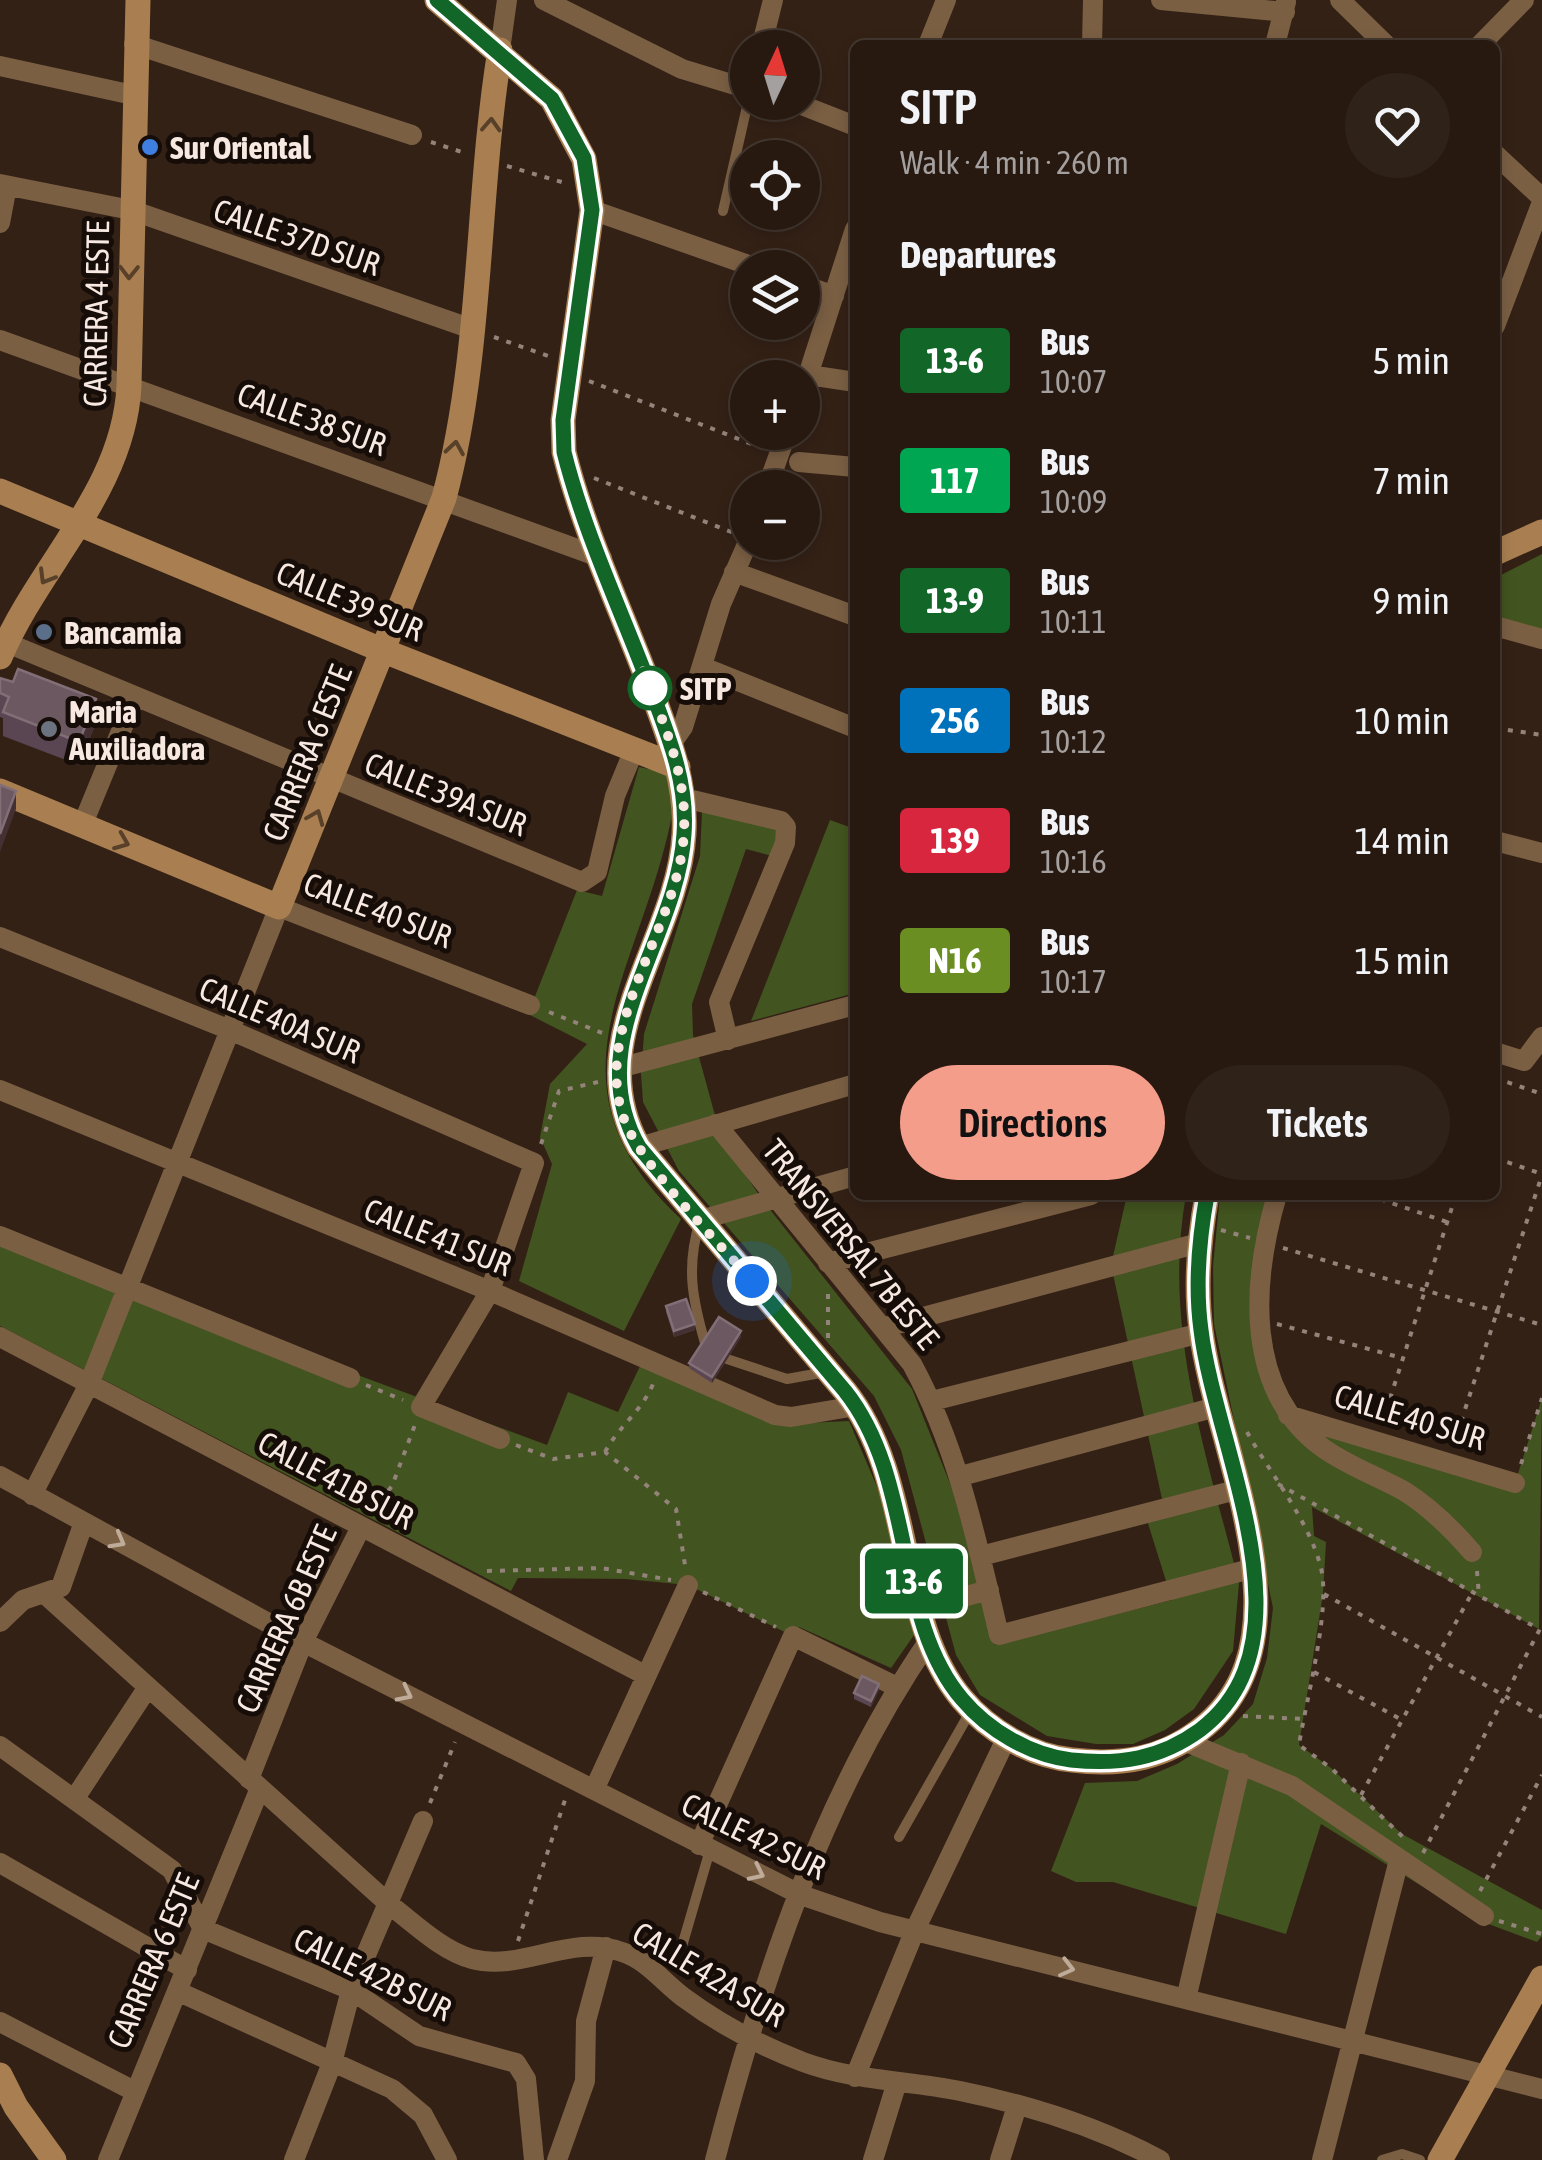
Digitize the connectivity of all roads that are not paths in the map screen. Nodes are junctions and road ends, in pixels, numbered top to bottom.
1 (138, 0) edge
2 (438, 0) edge
3 (508, 0) edge
4 (544, 0) edge
5 (773, 0) edge
6 (946, 0) edge
7 (1093, 0) edge
8 (1161, 0) edge
9 (1340, 0) edge
10 (1524, 0) edge
11 (1286, 6) edge
12 (766, 30) edge
13 (930, 40) edge
14 (1092, 40) edge
15 (1276, 40) edge
16 (1286, 40) edge
17 (1381, 40) edge
18 (1485, 40) edge
19 (134, 44) junction
20 (500, 50) junction
21 (0, 66) edge
22 (730, 84) edge
23 (132, 94) junction
24 (820, 112) edge
25 (744, 120) edge
26 (850, 124) edge
27 (412, 136) road end
28 (1500, 159) edge
29 (4, 185) edge
30 (592, 200) junction
31 (1542, 200) edge
32 (130, 210) junction
33 (722, 210) dead end
34 (0, 224) edge
35 (850, 248) edge
36 (730, 257) edge
37 (820, 291) edge
38 (834, 296) junction
39 (1500, 313) edge
40 (472, 329) junction
41 (0, 340) edge
42 (814, 360) edge
43 (850, 382) edge
44 (820, 383) edge
45 (130, 386) junction
46 (789, 450) edge
47 (789, 459) junction
48 (850, 466) edge
49 (781, 470) edge
50 (0, 491) edge
51 (444, 498) junction
52 (79, 522) junction
53 (1541, 531) edge
54 (1500, 551) edge
55 (602, 558) junction
56 (739, 560) edge
57 (734, 572) junction
58 (850, 614) edge
59 (1500, 627) edge
60 (1542, 639) edge
61 (2, 647) edge
62 (384, 651) junction
63 (703, 667) junction
64 (136, 697) junction
65 (850, 726) edge
66 (634, 750) junction
67 (674, 756) junction
68 (332, 780) junction
69 (0, 792) edge
70 (684, 798) junction
71 (82, 826) junction
72 (1500, 843) edge
73 (1542, 854) edge
74 (280, 907) junction
75 (0, 937) edge
76 (530, 1005) road end
77 (850, 1007) edge
78 (230, 1030) junction
79 (1542, 1036) edge
80 (728, 1040) junction
81 (1500, 1054) edge
82 (618, 1073) junction
83 (850, 1085) edge
84 (0, 1090) edge
85 (716, 1124) junction
86 (639, 1147) junction
87 (177, 1163) junction
88 (850, 1177) edge
89 (776, 1198) junction
90 (1072, 1200) edge
91 (1206, 1200) edge
92 (1276, 1200) edge
93 (700, 1220) junction
94 (1201, 1234) junction
95 (0, 1236) edge
96 (828, 1263) junction
97 (127, 1288) junction
98 (490, 1291) junction
99 (886, 1327) junction
100 (1201, 1332) junction
101 (0, 1337) edge
102 (705, 1343) edge
103 (726, 1359) edge
104 (828, 1372) junction
105 (350, 1378) road end
106 (89, 1384) junction
107 (932, 1402) junction
108 (856, 1406) junction
109 (1216, 1407) junction
110 (1286, 1414) junction
111 (500, 1439) road end
112 (961, 1476) junction
113 (1, 1477) edge
114 (1515, 1483) road end
115 (1236, 1490) junction
116 (32, 1494) junction
117 (84, 1522) junction
118 (360, 1527) junction
119 (1472, 1552) road end
120 (981, 1556) junction
121 (1254, 1568) junction
122 (688, 1585) road end
123 (989, 1590) junction
124 (46, 1595) junction
125 (921, 1608) junction
126 (0, 1622) edge
127 (930, 1639) junction
128 (303, 1642) junction
129 (646, 1675) junction
130 (897, 1686) junction
131 (148, 1687) junction
132 (971, 1710) junction
133 (1007, 1737) junction
134 (1184, 1740) junction
135 (0, 1746) edge
136 (1241, 1763) junction
137 (255, 1784) junction
138 (594, 1790) junction
139 (75, 1798) junction
140 (423, 1821) road end
141 (899, 1837) dead end
142 (704, 1848) junction
143 (1409, 1859) junction
144 (0, 1863) edge
145 (800, 1895) junction
146 (390, 1905) junction
147 (1478, 1912) road end
148 (203, 1929) junction
149 (915, 1930) junction
150 (606, 1947) junction
151 (680, 1953) dead end
152 (187, 1970) junction
153 (1542, 1978) edge
154 (351, 1990) junction
155 (177, 1991) junction
156 (1186, 1998) junction
157 (0, 2022) edge
158 (748, 2036) junction
159 (1352, 2039) junction
160 (332, 2063) junction
161 (1488, 2074) junction
162 (0, 2075) edge
163 (855, 2076) junction
164 (897, 2082) junction
165 (1542, 2088) edge
166 (134, 2091) junction
167 (1017, 2106) junction
168 (1127, 2152) edge
169 (441, 2156) edge
170 (54, 2160) edge
171 (108, 2160) edge
172 (294, 2160) edge
173 (534, 2160) edge
174 (557, 2160) edge
175 (715, 2160) edge
176 (873, 2160) edge
177 (1000, 2160) edge
178 (1160, 2160) edge
179 (1322, 2160) edge
180 (1382, 2160) edge
181 (1420, 2160) edge
182 (1440, 2160) edge

1 - 19 street, CARRERA 4 ESTE
2 - 20 street
3 - 20 street, CARRERA 6 ESTE
4 - 22 street
5 - 12 street
6 - 13 street
7 - 14 street
8 - 11 street
9 - 17 street
10 - 18 street
11 - 15 street
11 - 16 street
19 - 23 street, CARRERA 4 ESTE
19 - 27 street
20 - 30 street
40 -> 20 street, CARRERA 6 ESTE
21 - 23 street
23 - 32 street, CARRERA 4 ESTE
24 - 26 street
25 - 33 lane
28 - 31 street
29 - 32 street, CALLE 37D SUR
29 - 34 street
30 - 36 street
30 - 55 street
31 - 39 street
32 - 40 street, CALLE 37D SUR
32 -> 45 street, CARRERA 4 ESTE
35 - 38 street
37 - 38 street
38 - 42 street
51 -> 40 street, CARRERA 6 ESTE
41 - 45 street, CALLE 38 SUR
43 - 44 street
45 - 51 street, CALLE 38 SUR
45 - 52 street, CARRERA 4 ESTE
46 - 47 street
47 - 48 street
47 - 49 street
50 - 52 street, CALLE 39 SUR
51 - 55 street, CALLE 38 SUR
51 - 62 street, CARRERA 6 ESTE
52 -> 61 street, CARRERA 4 ESTE
52 - 62 street, CALLE 39 SUR
53 - 54 street
55 - 67 street
56 - 57 street
57 - 58 street
57 - 63 street
59 - 60 street
61 - 64 street, CALLE 39A SUR
62 - 66 street, CALLE 39 SUR
62 - 68 street, CARRERA 6 ESTE
63 - 65 street
63 - 67 street
64 - 68 street, CALLE 39A SUR
64 - 71 street
66 - 67 street, CALLE 39 SUR
66 - 68 street, CALLE 39A SUR
67 - 70 street
74 -> 68 street, CARRERA 6 ESTE
69 - 71 street, CALLE 40 SUR
70 - 80 street
70 - 82 street
71 -> 74 street, CALLE 40 SUR
72 - 73 street
74 - 76 street, CALLE 40 SUR
74 - 78 street, CARRERA 6 ESTE
75 - 78 street, CALLE 40A SUR
77 - 80 street
78 - 87 street, CARRERA 6 ESTE
78 - 98 street, CALLE 40A SUR
79 - 81 street
80 - 82 street
82 - 86 street
83 - 85 street
84 - 87 street, CALLE 41 SUR
85 - 86 street
85 - 89 street, TRANSVERSAL 7B ESTE
86 - 93 street
87 - 97 street, CARRERA 6 ESTE
87 - 98 street, CALLE 41 SUR
88 - 89 street
89 - 93 street
89 - 96 street, TRANSVERSAL 7B ESTE
90 - 96 street
91 - 94 street
92 - 110 street
93 - 102 lane
93 - 104 street
94 - 99 street
94 - 100 street
95 - 97 street
96 - 99 street, TRANSVERSAL 7B ESTE
97 - 105 street
97 - 106 street, CARRERA 6 ESTE
98 - 108 street, CALLE 41 SUR
98 - 111 street
99 - 107 street, TRANSVERSAL 7B ESTE
100 - 107 street
100 - 109 street
101 - 106 street, CALLE 41B SUR
103 - 104 lane
104 - 108 street
106 - 116 street, CARRERA 6 ESTE
106 - 118 street, CALLE 41B SUR
107 - 112 street, TRANSVERSAL 7B ESTE
108 - 125 street
109 - 112 street
109 - 115 street
110 - 114 street, CALLE 40 SUR
110 - 119 street
112 - 120 street, TRANSVERSAL 7B ESTE
113 - 116 street, CALLE 42 SUR
115 - 120 street
115 - 121 street
116 - 117 street, CALLE 42 SUR
117 - 124 street
117 -> 128 street, CALLE 42 SUR
118 - 128 street, CARRERA 6B ESTE
118 - 129 street, CALLE 41B SUR
120 - 123 street, TRANSVERSAL 7B ESTE
121 - 123 street, TRANSVERSAL 7B ESTE
121 - 134 street
122 - 129 street
123 - 125 street
124 - 126 street
124 - 131 street, CALLE 42A SUR
125 - 127 street
127 - 130 street
127 - 132 street
128 - 137 street, CARRERA 6B ESTE
128 -> 138 street, CALLE 42 SUR
129 - 138 street
130 - 142 street
130 - 145 street
131 - 137 street, CALLE 42A SUR
131 - 139 street
132 - 133 street
132 - 141 lane
133 - 134 street
133 - 149 street
134 - 136 street
135 - 139 street
136 - 143 street
136 - 156 street
137 - 146 street, CALLE 42A SUR
137 - 148 street, CARRERA 6 ESTE
138 - 142 street, CALLE 42 SUR
139 - 148 street
140 - 146 street
142 -> 145 street, CALLE 42 SUR
142 - 151 lane
143 - 147 street
143 - 159 street
144 - 152 street
145 - 149 street, CALLE 42 SUR
145 - 158 street
146 - 150 street, CALLE 42A SUR
146 - 154 street
148 - 152 street, CARRERA 6 ESTE
148 - 154 street, CALLE 42B SUR
149 -> 156 street, CALLE 42 SUR
149 - 163 street
150 - 158 street, CALLE 42A SUR
150 - 174 street
152 - 155 street, CARRERA 6 ESTE
153 - 161 street
154 - 160 street
154 - 173 street, CALLE 42B SUR
155 - 160 street
155 - 166 street, CARRERA 6 ESTE
156 - 159 street, CALLE 42 SUR
157 - 166 street
158 - 163 street, CALLE 42A SUR
158 - 175 street
159 - 161 street, CALLE 42 SUR
159 - 179 street
160 - 169 street
160 - 172 street
161 - 165 street, CALLE 42 SUR
161 - 182 street
162 - 170 street
163 - 164 street, CALLE 42A SUR
164 - 167 street, CALLE 42A SUR
164 - 176 street
166 - 171 street, CARRERA 6 ESTE
167 - 168 street, CALLE 42A SUR
167 - 177 street
168 - 178 street, CALLE 42A SUR
180 - 181 lane

